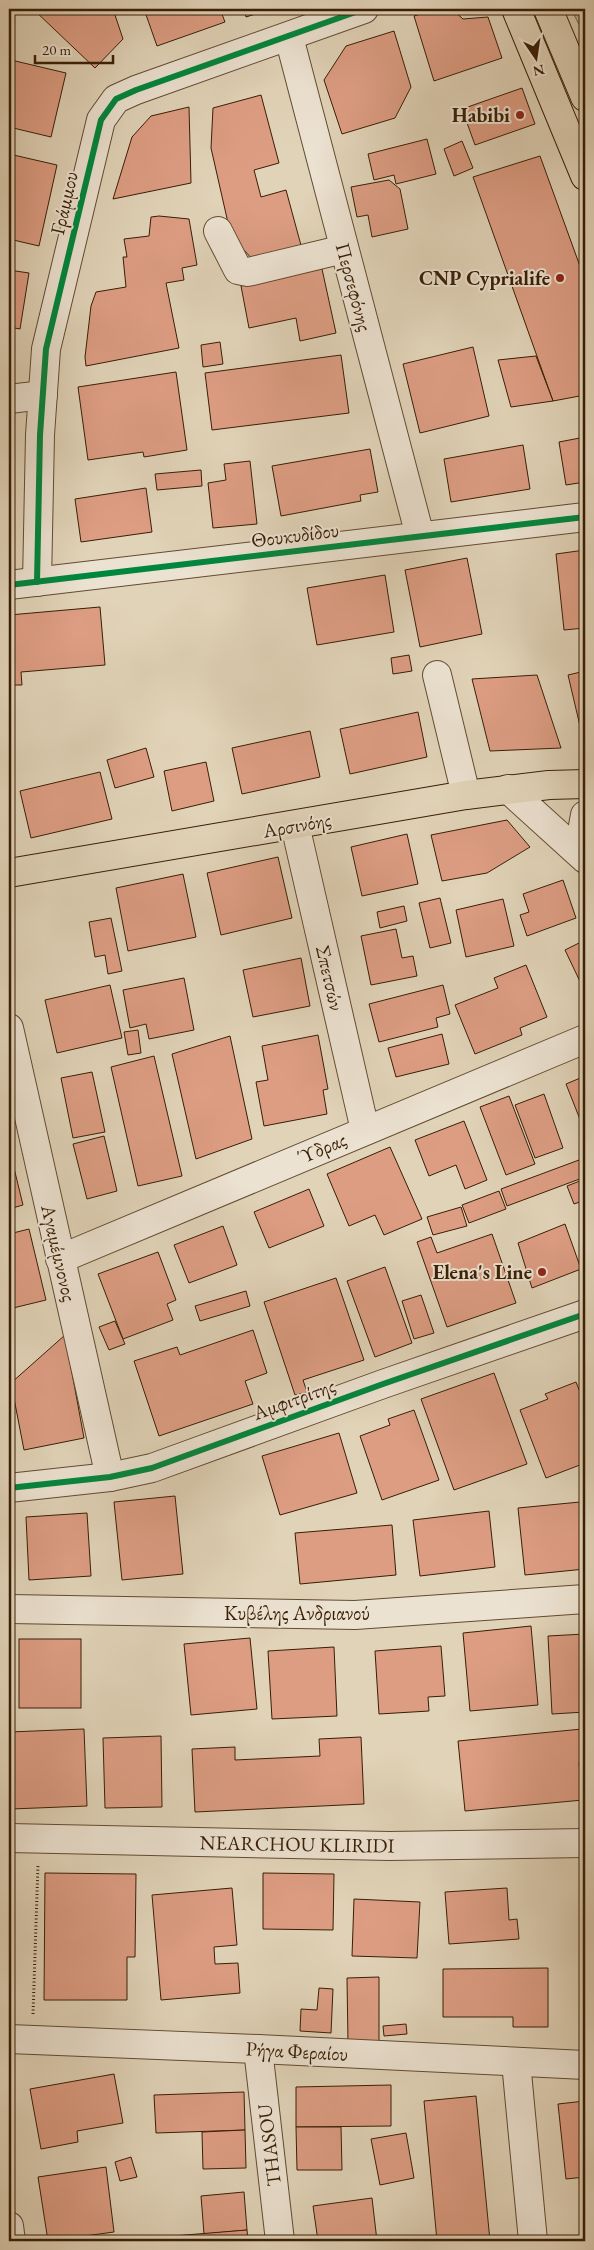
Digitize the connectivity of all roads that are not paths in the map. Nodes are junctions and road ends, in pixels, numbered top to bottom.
1 (364, 9) edge
2 (516, 9) edge
3 (548, 9) edge
4 (289, 37) junction
5 (585, 98) edge
6 (585, 176) edge
7 (218, 231) dead end
8 (344, 249) junction
9 (43, 395) junction
10 (9, 399) edge
11 (585, 516) edge
12 (420, 536) junction
13 (37, 582) junction
14 (9, 585) edge
15 (437, 675) dead end
16 (585, 784) edge
17 (508, 789) junction
18 (466, 796) junction
19 (585, 815) edge
20 (295, 825) junction
21 (585, 851) edge
22 (585, 859) edge
23 (9, 873) edge
24 (9, 1028) edge
25 (585, 1039) edge
26 (16, 1102) edge
27 (365, 1130) junction
28 (60, 1259) junction
29 (585, 1314) edge
30 (110, 1477) junction
31 (9, 1488) edge
32 (585, 1599) edge
33 (9, 1609) edge
34 (9, 1838) edge
35 (585, 1842) edge
36 (20, 2039) edge
37 (258, 2049) junction
38 (516, 2062) junction
39 (585, 2065) edge
40 (9, 2226) edge
41 (10, 2241) edge
42 (280, 2241) edge
43 (533, 2241) edge

1 - 4 street, Γράμμου
2 - 6 main road
3 - 5 main road
4 - 8 street, Περσεφόνης
4 - 9 street, Γράμμου
7 - 8 street
8 - 12 street, Περσεφόνης
9 - 10 street
9 - 13 street, Γράμμου
11 - 12 street, Θουκυδίδου
12 - 13 street, Θουκυδίδου
13 - 14 street, Θουκυδίδου
15 - 18 street
16 - 17 main road, Αρσινόης
17 - 18 main road, Αρσινόης
17 - 22 street
18 - 20 main road, Αρσινόης
19 - 21 street
20 - 23 main road, Αρσινόης
20 - 27 street, Σπετσών
24 - 26 street, Αγαμέμνονος
25 - 27 street, Ύδρας
26 - 28 street, Αγαμέμνονος
27 - 28 street, Ύδρας
28 - 30 street, Αγαμέμνονος
29 - 30 street, Αμφιτρίτης
30 - 31 street, Αμφιτρίτης
32 - 33 street, Κυβέλης Ανδριανού
34 - 35 street, NEARCHOU KLIRIDI
36 - 37 street, Ρήγα Φεραίου
37 - 38 street, Ρήγα Φεραίου
37 - 42 street, THASOU
38 - 39 street, Ρήγα Φεραίου
38 - 43 street
40 - 41 street

